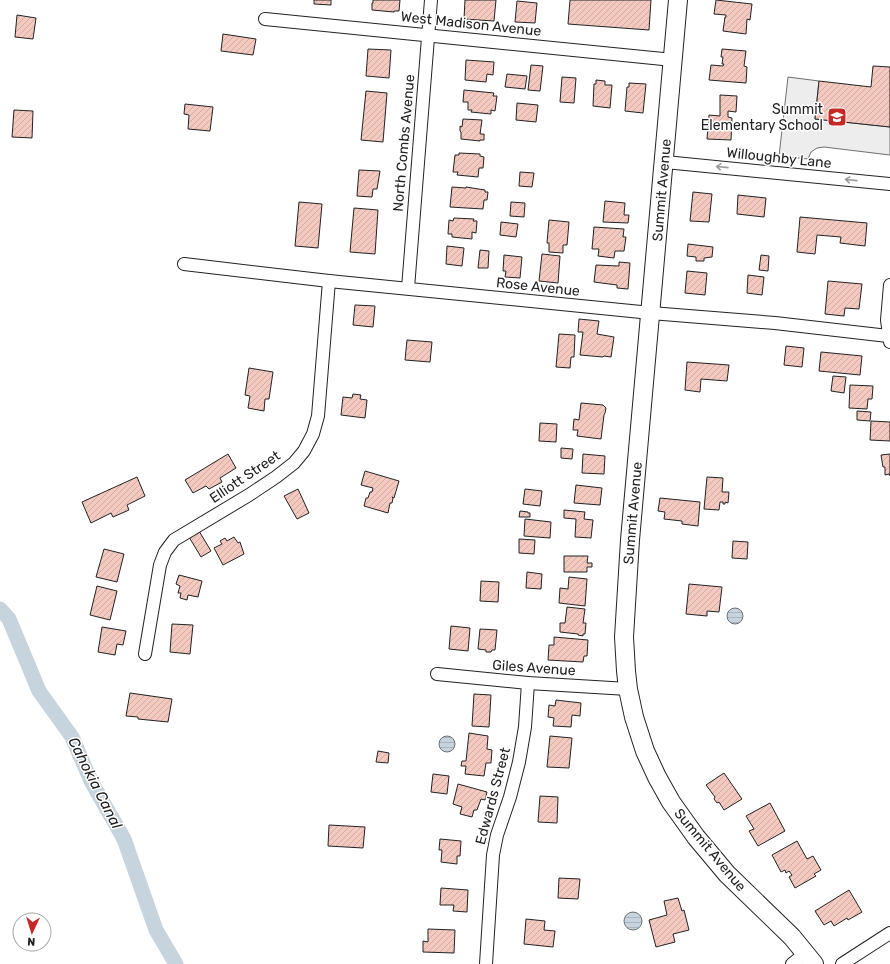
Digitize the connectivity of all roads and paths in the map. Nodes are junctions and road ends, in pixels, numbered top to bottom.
1 (431, 0) edge
2 (678, 0) edge
3 (265, 19) dead end
4 (428, 35) junction
5 (673, 60) junction
6 (664, 162) junction
7 (890, 184) edge
8 (184, 264) dead end
9 (329, 281) junction
10 (890, 285) edge
11 (408, 288) junction
12 (651, 313) junction
13 (889, 339) edge
14 (145, 654) dead end
15 (437, 674) dead end
16 (528, 683) junction
17 (628, 689) junction
18 (890, 933) edge
19 (810, 959) edge
20 (486, 964) edge
21 (792, 964) edge
22 (842, 964) edge

1 - 4 street, North Combs Avenue
2 - 5 street, Summit Avenue
3 - 4 street, West Madison Avenue
4 - 5 street, West Madison Avenue
4 - 11 street, North Combs Avenue
5 - 6 street, Summit Avenue
7 -> 6 street, Willoughby Lane
6 - 12 street, Summit Avenue
8 - 9 street, Rose Avenue
9 - 11 street, Rose Avenue
9 - 14 street, Elliott Street
10 - 13 street
11 - 12 street, Rose Avenue
12 - 13 street, Rose Avenue
12 - 17 street, Summit Avenue
15 - 16 street, Giles Avenue
16 - 17 street, Giles Avenue
16 - 20 street, Edwards Street
17 - 19 street, Summit Avenue
18 - 22 street
19 - 21 street

